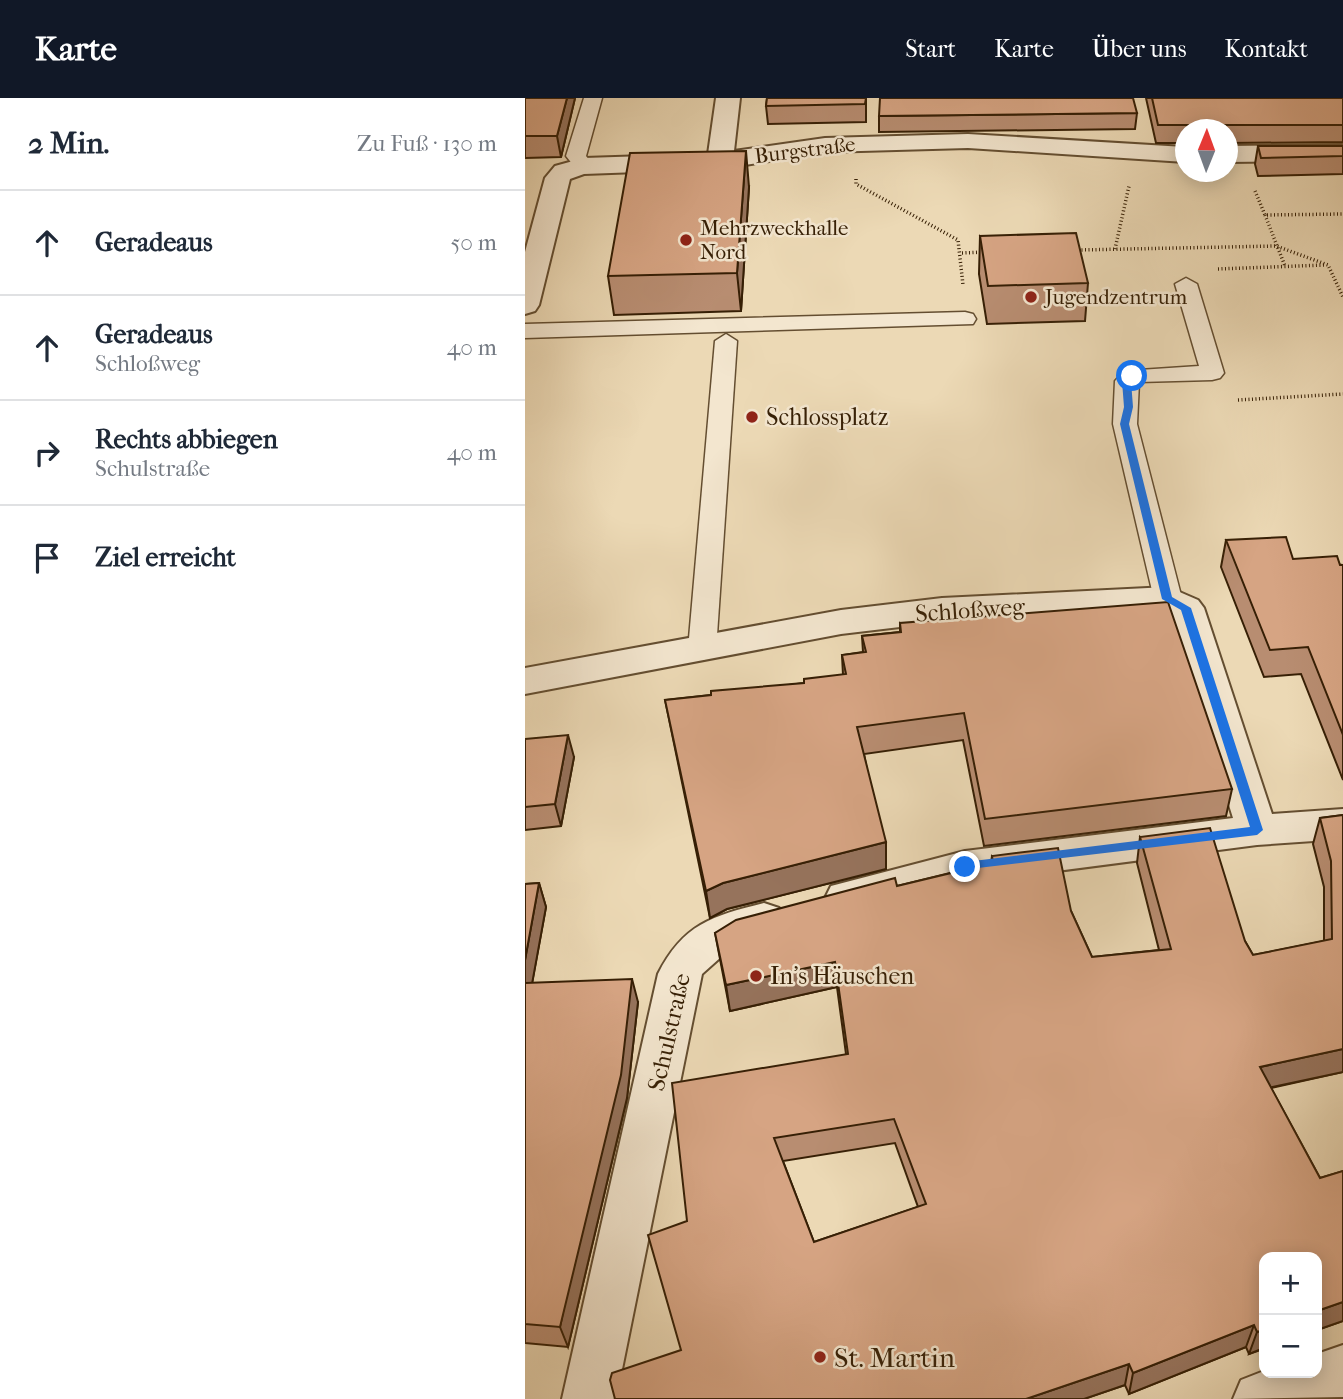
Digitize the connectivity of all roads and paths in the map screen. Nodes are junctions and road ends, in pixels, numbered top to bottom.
1 (593, 98) edge
2 (728, 98) edge
3 (857, 143) junction
4 (1343, 153) edge
5 (1238, 154) edge
6 (1136, 155) junction
7 (1175, 155) edge
8 (1238, 156) edge
9 (720, 161) junction
10 (585, 166) junction
11 (1343, 214) edge
12 (1265, 215) junction
13 (1276, 246) junction
14 (1115, 250) junction
15 (1073, 251) edge
16 (989, 252) edge
17 (961, 253) junction
18 (1328, 265) junction
19 (1285, 267) junction
20 (1186, 284) joint
21 (1343, 297) edge
22 (525, 305) edge
23 (965, 319) joint
24 (525, 331) edge
25 (726, 341) dead end
26 (1168, 599) junction
27 (702, 650) junction
28 (525, 681) edge
29 (1343, 824) edge
30 (1257, 830) junction
31 (1343, 1371) edge
32 (589, 1399) edge
33 (1260, 1399) edge

1 - 10 lane
2 - 9 street
3 - 6 street, Burgstraße
3 - 9 street, Burgstraße
3 - 17 path
4 - 5 street
6 - 7 street, Burgstraße
6 - 14 path
8 - 12 path
9 - 10 street, Burgstraße
10 - 22 street, Burgstraße
11 - 12 path
12 - 13 path
13 - 14 path
13 - 18 path
13 - 19 path
14 - 15 path
16 - 17 path
17 - 23 path
18 - 19 path
18 - 21 path
19 - 20 path
20 - 26 lane
23 - 24 lane
25 - 27 lane
26 - 27 street, Schloßweg
26 - 30 street
27 - 28 street, Schloßweg
29 - 30 street, Schulstraße
30 - 32 street, Schulstraße
31 - 33 street

